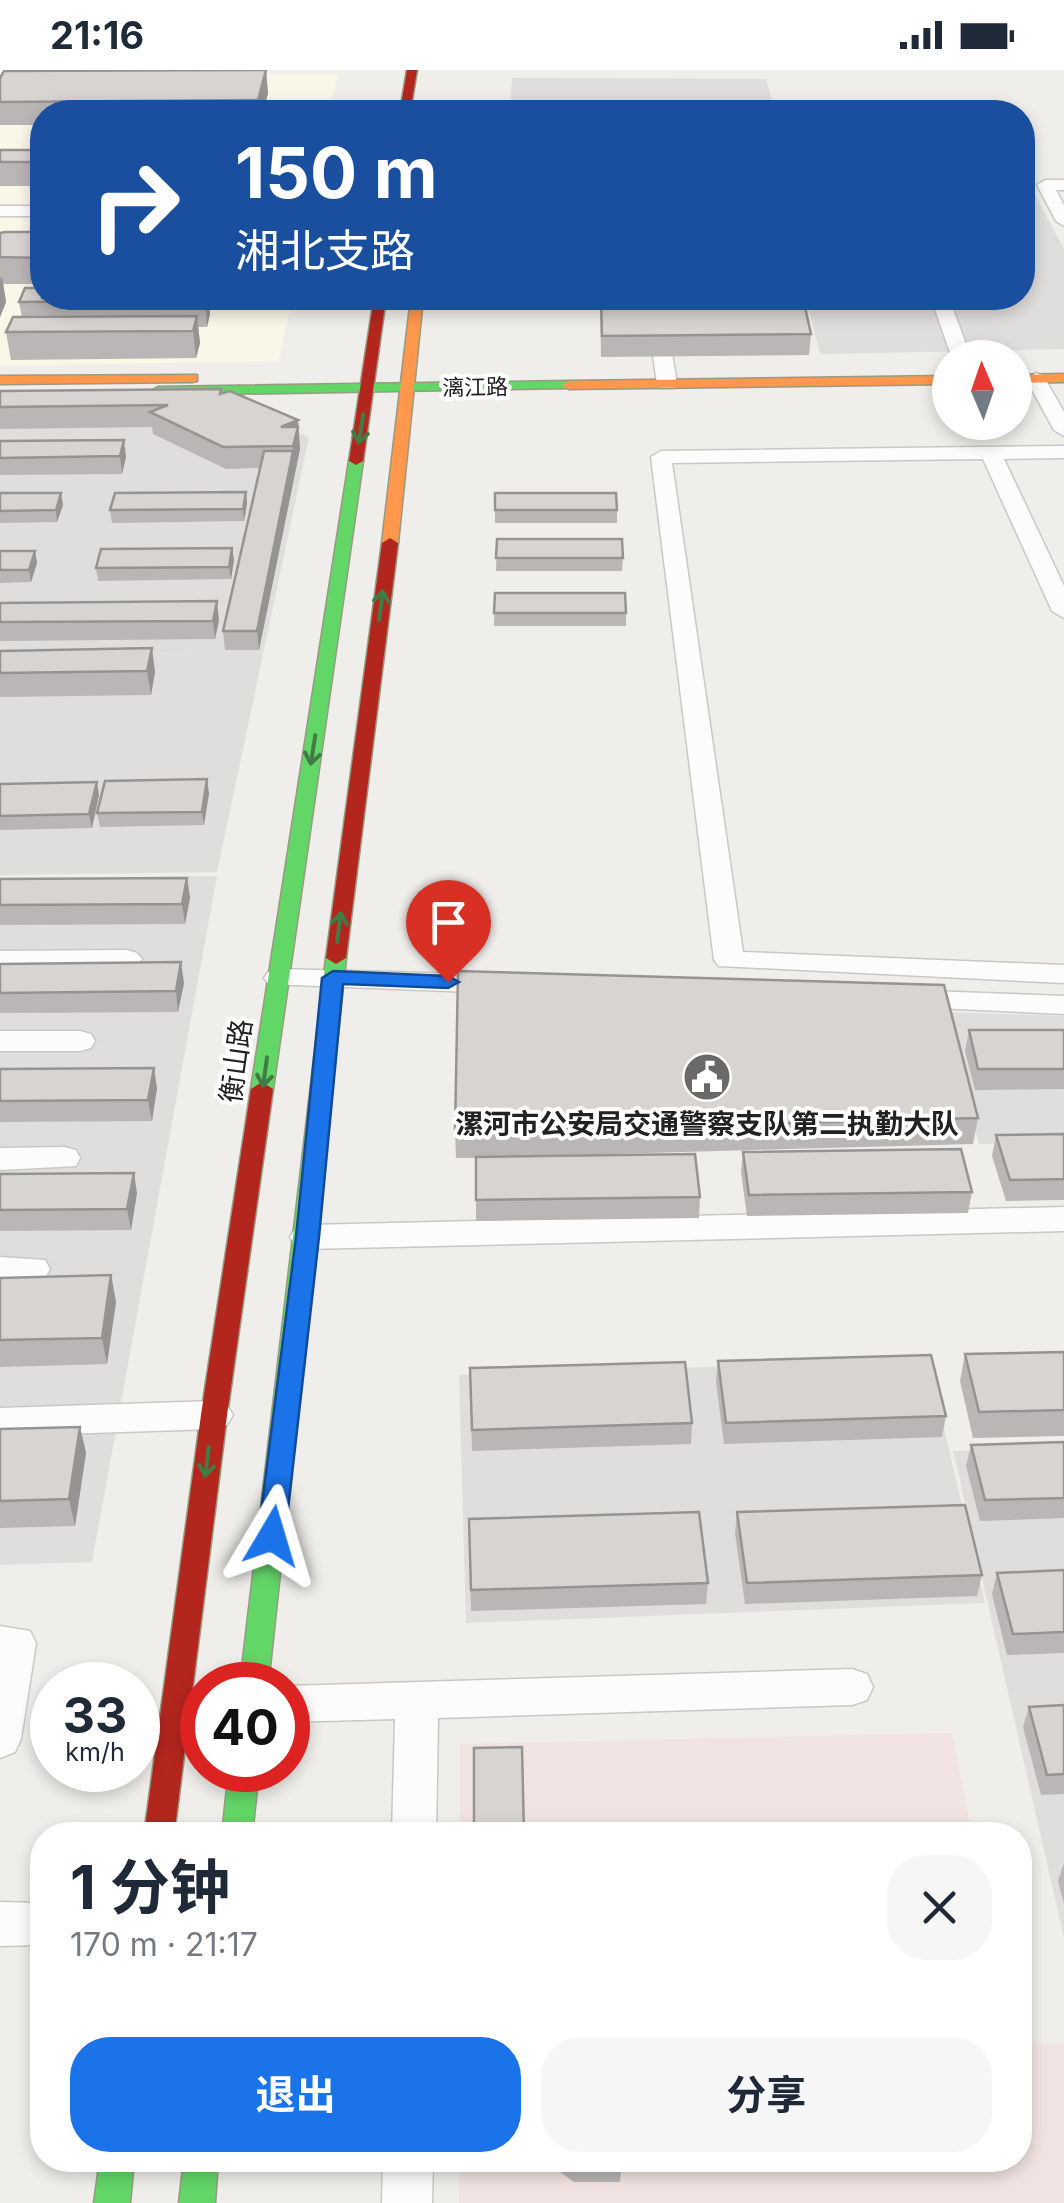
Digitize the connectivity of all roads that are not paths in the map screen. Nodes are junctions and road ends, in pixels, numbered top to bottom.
1 (412, 70) edge
2 (407, 100) edge
3 (1064, 185) edge
4 (0, 198) edge
5 (30, 198) edge
6 (0, 211) edge
7 (30, 211) edge
8 (1062, 214) edge
9 (0, 227) edge
10 (30, 227) edge
11 (378, 310) edge
12 (416, 310) edge
13 (656, 310) edge
14 (944, 310) edge
15 (955, 340) edge
16 (1064, 367) edge
17 (932, 370) edge
18 (1032, 373) edge
19 (1032, 376) edge
20 (666, 378) junction
21 (1064, 378) edge
22 (0, 380) edge
23 (932, 380) edge
24 (368, 382) junction
25 (410, 382) junction
26 (1032, 388) edge
27 (0, 394) edge
28 (1064, 430) edge
29 (990, 452) junction
30 (1064, 452) edge
31 (1064, 611) edge
32 (127, 959) edge
33 (0, 960) edge
34 (1064, 974) edge
35 (279, 978) junction
36 (333, 978) junction
37 (530, 985) edge
38 (866, 998) edge
39 (1064, 1005) edge
40 (0, 1040) edge
41 (80, 1040) dead end
42 (64, 1158) dead end
43 (0, 1159) edge
44 (1064, 1218) edge
45 (308, 1237) junction
46 (214, 1416) junction
47 (0, 1422) edge
48 (0, 1644) edge
49 (257, 1662) edge
50 (852, 1686) dead end
51 (417, 1700) junction
52 (310, 1703) edge
53 (176, 1705) junction
54 (180, 1705) edge
55 (0, 1739) edge
56 (242, 1792) edge
57 (161, 1822) edge
58 (238, 1822) edge
59 (414, 1822) edge
60 (0, 1924) edge
61 (30, 1924) edge
62 (116, 2172) edge
63 (201, 2172) edge
64 (408, 2172) edge
65 (112, 2203) edge
66 (197, 2203) edge
67 (407, 2203) edge

1 - 2 street
3 - 8 street
4 - 5 street
6 - 7 street
9 - 10 street
11 - 24 street, 衡山路
12 - 25 street
13 - 20 street
14 - 15 street
16 - 18 street
17 - 20 street, 漓江路
19 - 21 street
20 - 23 street, 漓江路
20 - 25 street, 漓江路
22 - 24 street, 漓江路
24 - 25 street, 漓江路
24 - 27 street, 漓江路
24 -> 35 street, 衡山路
36 -> 25 street
26 - 28 street
29 - 30 street
29 - 31 street
29 - 34 street
32 - 33 street
35 - 36 street
35 -> 46 street, 衡山路
36 - 37 street
36 - 45 street
38 - 39 street
40 - 41 street
42 - 43 street
44 - 45 street
45 - 49 street
46 - 47 street
46 -> 53 street, 衡山路
48 - 55 street
50 - 51 street
51 - 52 street
51 - 59 street
53 - 54 street
53 - 57 street, 衡山路
56 - 58 street
60 - 61 street
62 - 65 street
63 - 66 street
64 - 67 street

